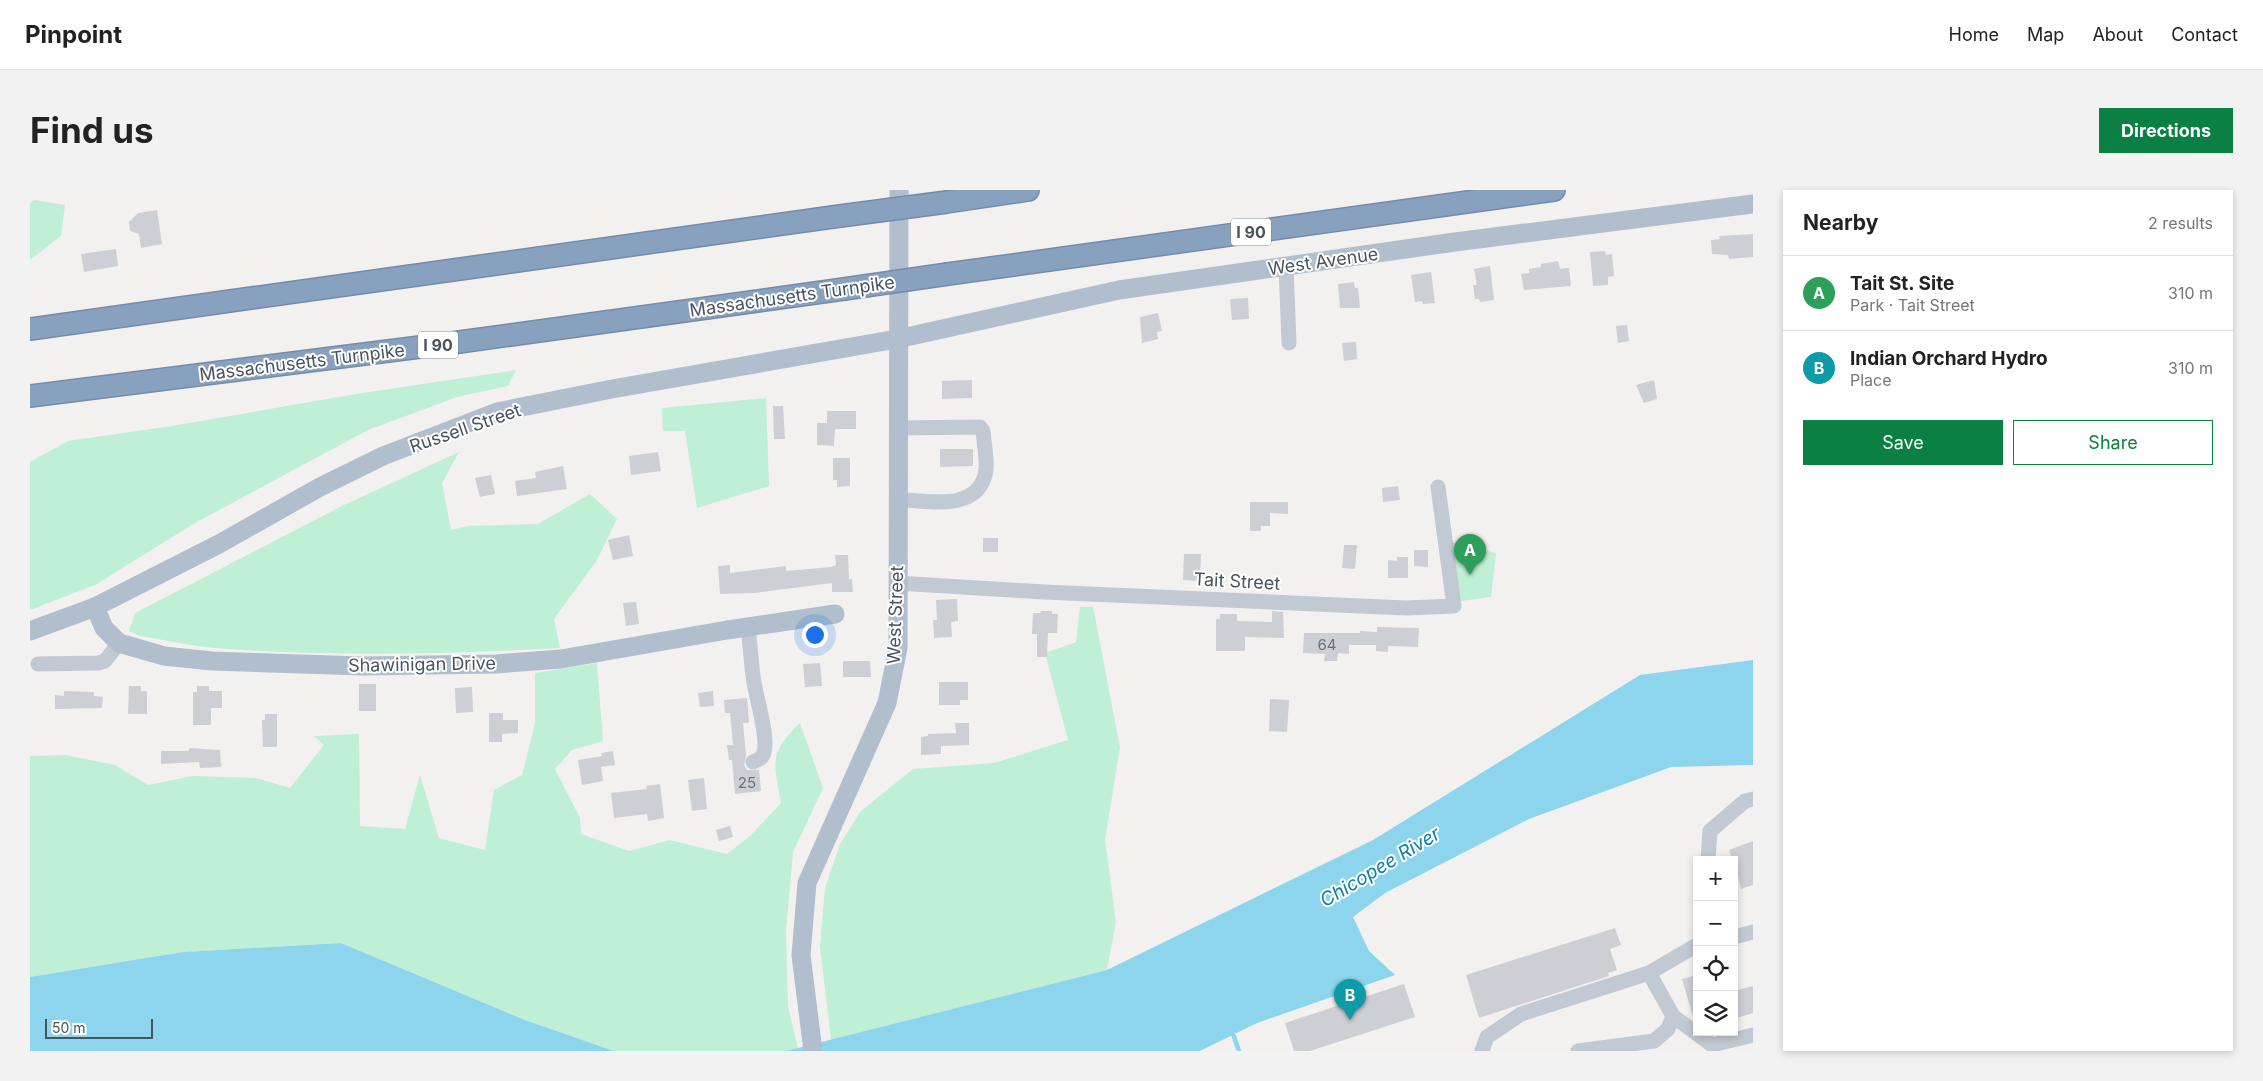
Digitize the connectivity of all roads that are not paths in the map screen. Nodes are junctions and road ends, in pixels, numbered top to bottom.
1 (899, 190) edge
2 (1028, 190) edge
3 (1554, 190) edge
4 (1753, 204) edge
5 (1286, 267) junction
6 (30, 329) edge
7 (897, 339) junction
8 (1289, 344) dead end
9 (30, 396) edge
10 (897, 428) junction
11 (1438, 487) dead end
12 (897, 499) junction
13 (897, 583) junction
14 (95, 607) junction
15 (835, 614) dead end
16 (748, 627) junction
17 (30, 631) edge
18 (119, 642) junction
19 (38, 664) dead end
20 (754, 762) dead end
21 (1753, 799) edge
22 (1708, 856) edge
23 (1753, 932) edge
24 (1738, 936) edge
25 (1695, 946) edge
26 (1649, 973) junction
27 (1673, 1016) junction
28 (1753, 1035) edge
29 (812, 1042) edge
30 (1482, 1051) edge
31 (1578, 1051) edge

1 - 7 main road, West Street
2 - 6 highway, bridge
3 - 9 highway, Massachusetts Turnpike / I 90, bridge
4 - 5 main road, West Avenue
5 - 7 main road, West Avenue
5 - 8 street
7 - 10 main road, West Street
7 - 14 main road, Russell Street
10 - 12 main road, West Street
10 - 12 street
11 - 13 street, Tait Street
12 - 13 main road, West Street
13 - 29 main road, West Street
14 - 17 main road
14 - 18 main road, Shawinigan Drive
15 - 16 main road, Shawinigan Drive
16 - 18 main road, Shawinigan Drive
16 - 20 street
18 - 19 street
21 - 22 street
23 - 24 street
25 - 26 street
26 - 27 street
26 - 30 street
27 - 28 street
27 - 31 street

